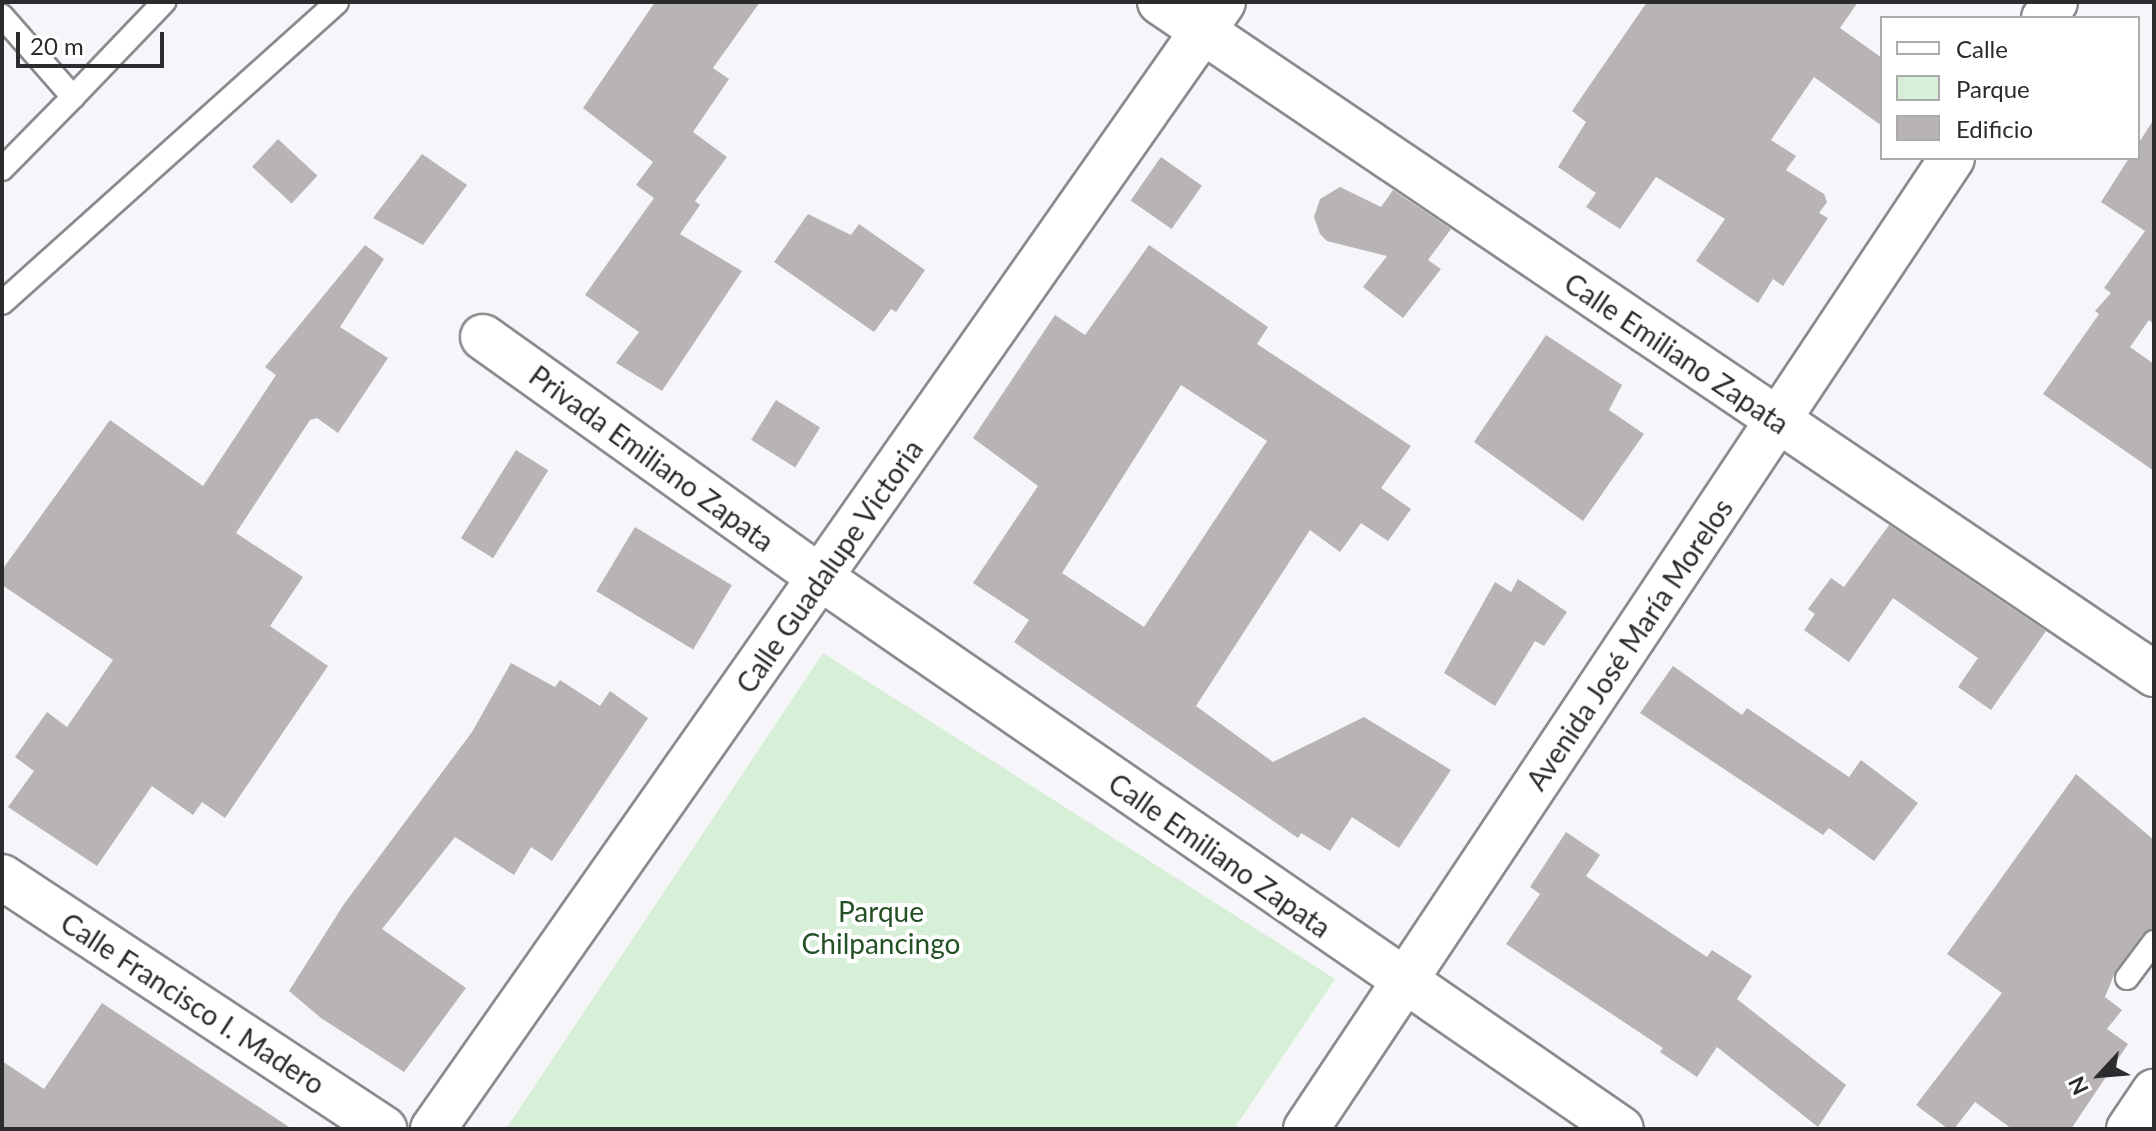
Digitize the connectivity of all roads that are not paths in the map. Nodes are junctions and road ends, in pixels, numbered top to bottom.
1 (164, 2) edge
2 (337, 2) edge
3 (1160, 2) edge
4 (2, 16) edge
5 (1212, 16) edge
6 (73, 97) junction
7 (1951, 160) edge
8 (2, 169) edge
9 (2, 303) edge
10 (483, 337) dead end
11 (1777, 421) junction
12 (821, 578) junction
13 (2154, 674) edge
14 (2, 877) edge
15 (2154, 942) edge
16 (2127, 978) dead end
17 (1405, 983) junction
18 (2154, 1092) edge
19 (384, 1129) edge
20 (433, 1129) edge
21 (1306, 1129) edge
22 (1621, 1129) edge
23 (2129, 1129) edge

1 - 6 lane
2 - 9 lane
3 - 5 street
4 - 6 lane
5 - 11 street, Calle Emiliano Zapata
5 - 12 street, Calle Guadalupe Victoria
6 - 8 lane
7 - 11 street, Avenida José María Morelos
10 - 12 street, Privada Emiliano Zapata
11 - 13 street, Calle Emiliano Zapata
11 - 17 street, Avenida José María Morelos
12 - 17 street, Calle Emiliano Zapata
12 - 20 street, Calle Guadalupe Victoria
14 - 19 street, Calle Francisco I. Madero
15 - 16 lane
17 - 21 street, Avenida José María Morelos
17 - 22 street, Calle Emiliano Zapata
18 - 23 street

